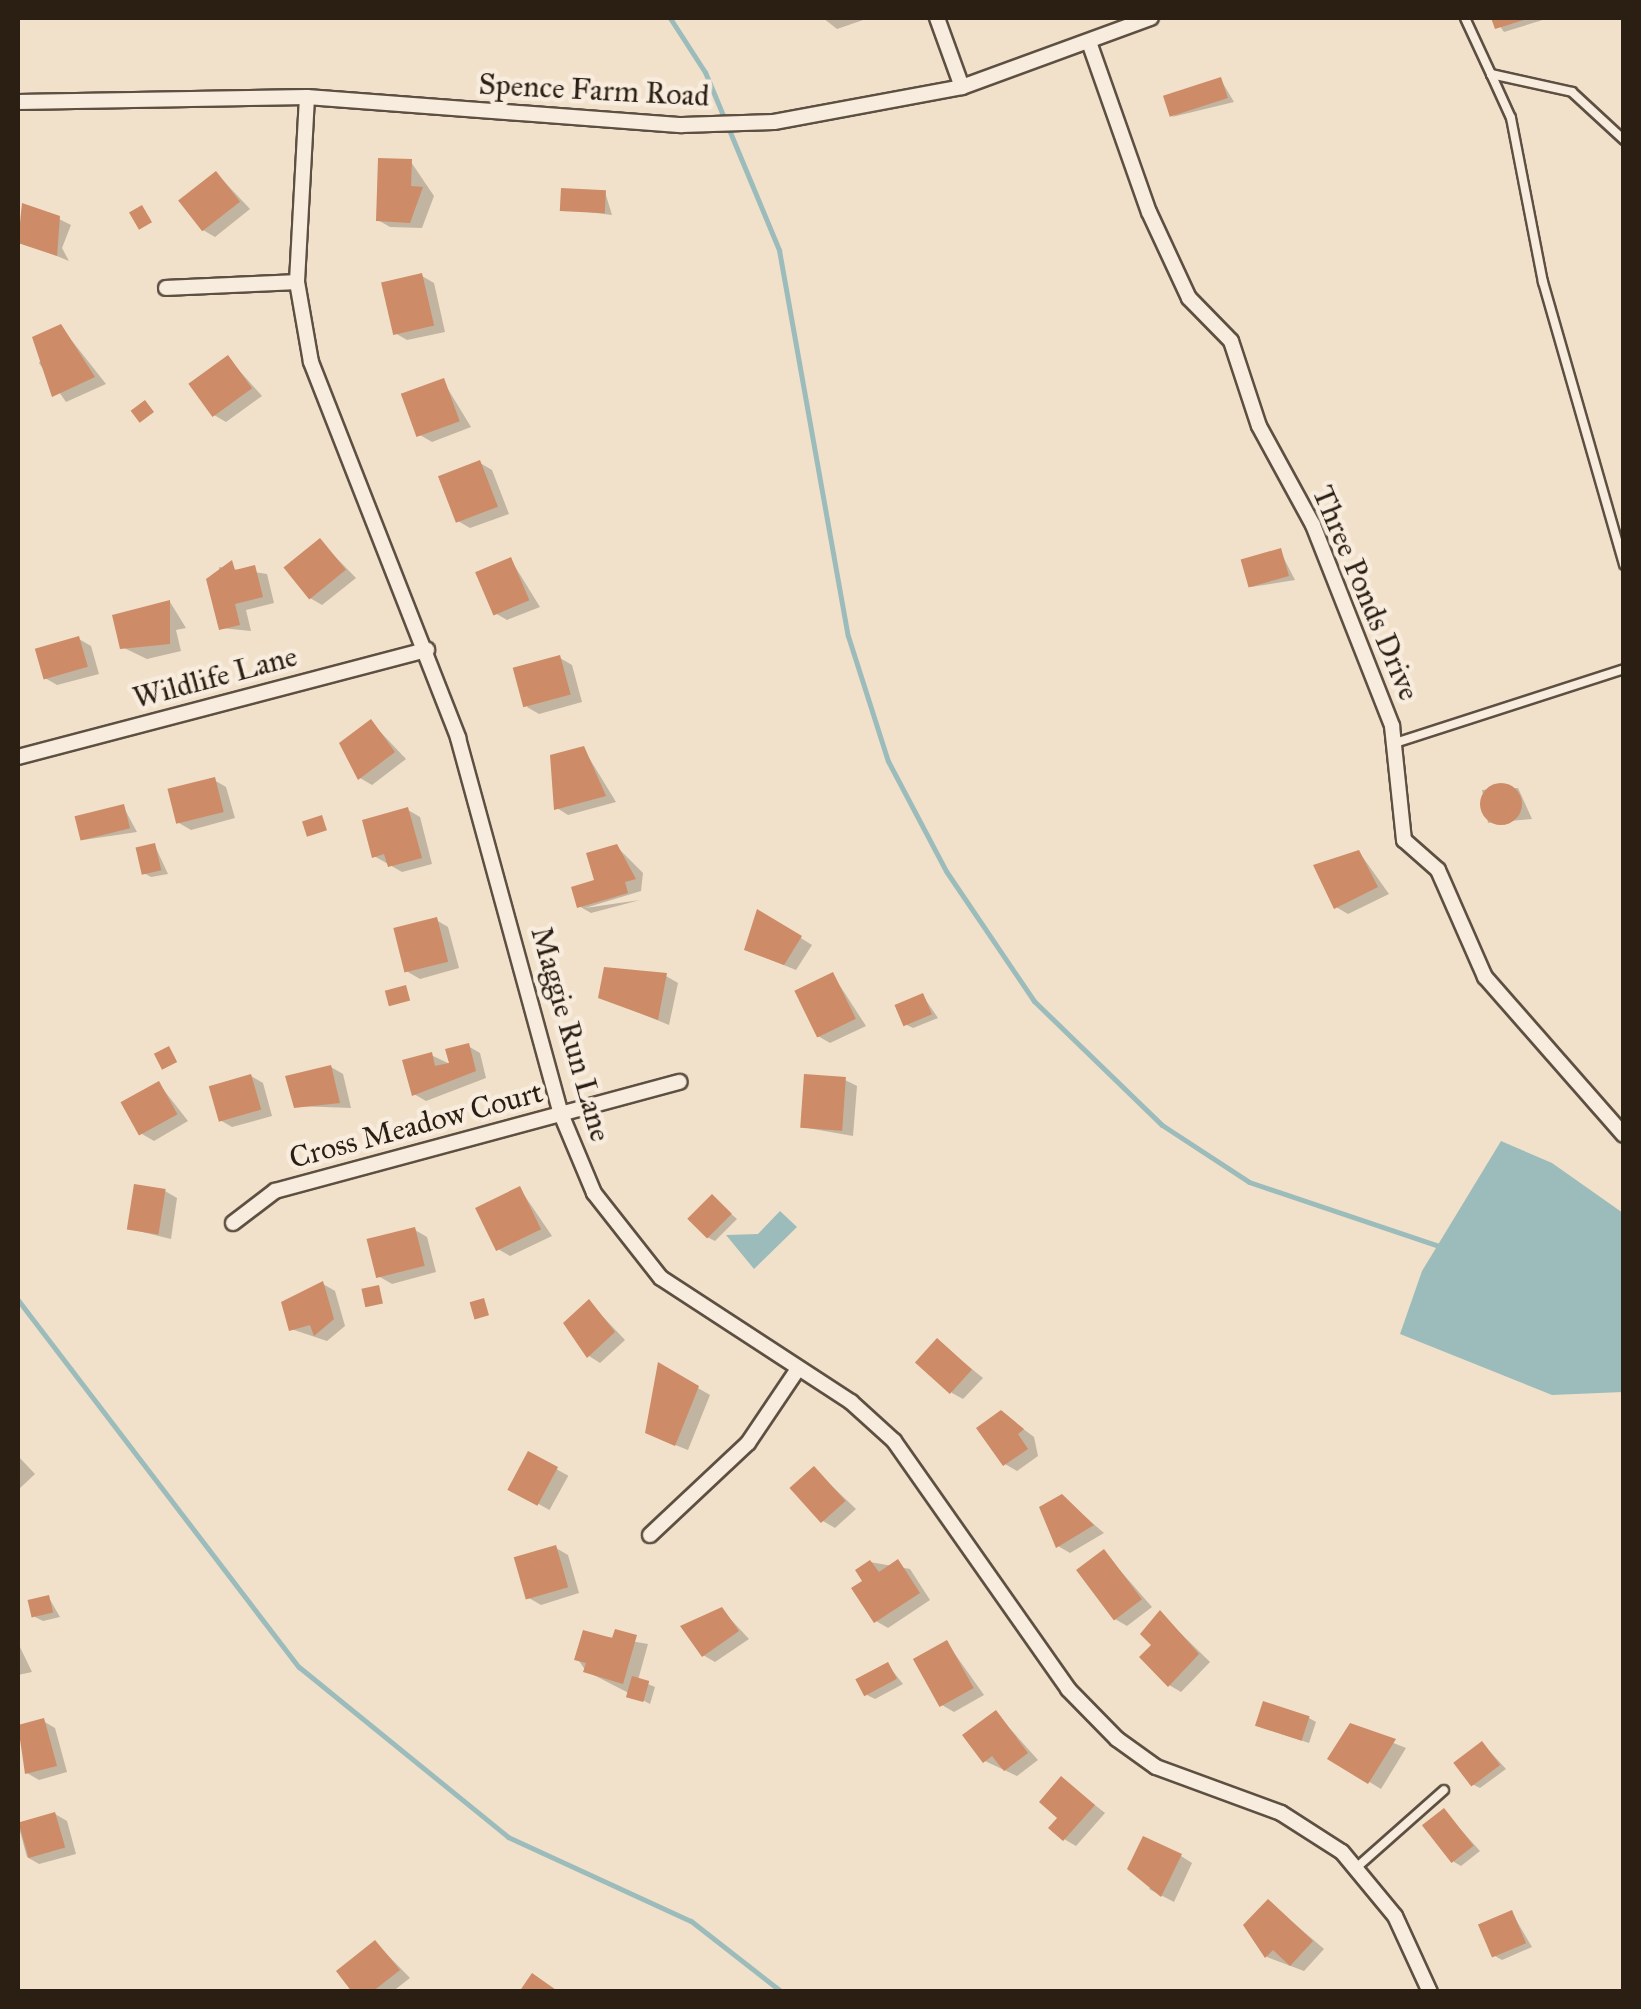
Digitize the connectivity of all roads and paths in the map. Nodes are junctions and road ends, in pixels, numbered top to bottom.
1 (936, 18) edge
2 (1151, 18) edge
3 (1464, 18) edge
4 (1090, 42) junction
5 (1491, 74) junction
6 (962, 86) junction
7 (307, 96) junction
8 (18, 102) edge
9 (1624, 140) edge
10 (297, 282) junction
11 (166, 288) dead end
12 (1624, 566) edge
13 (427, 650) junction
14 (1624, 670) edge
15 (1395, 743) junction
16 (18, 757) edge
17 (680, 1082) dead end
18 (562, 1114) junction
19 (1624, 1135) edge
20 (233, 1222) dead end
21 (798, 1369) junction
22 (650, 1535) dead end
23 (1444, 1790) dead end
24 (1356, 1867) junction
25 (1430, 1992) edge

1 - 6 street
2 - 4 street, Spence Farm Road
3 - 5 lane
4 - 6 street, Spence Farm Road
4 - 15 street, Three Ponds Drive
5 - 9 lane
5 - 12 lane
6 - 7 street, Spence Farm Road
7 - 8 street, Spence Farm Road
7 - 10 street, Maggie Run Lane
10 - 11 street
10 - 13 street, Maggie Run Lane
13 - 16 street, Wildlife Lane
13 - 18 street, Maggie Run Lane
14 - 15 lane
15 - 19 street, Three Ponds Drive
17 - 18 street, Cross Meadow Court
18 - 20 street, Cross Meadow Court
18 - 21 street, Maggie Run Lane
21 - 22 street
21 - 24 street, Maggie Run Lane
23 - 24 lane
24 - 25 street, Maggie Run Lane

